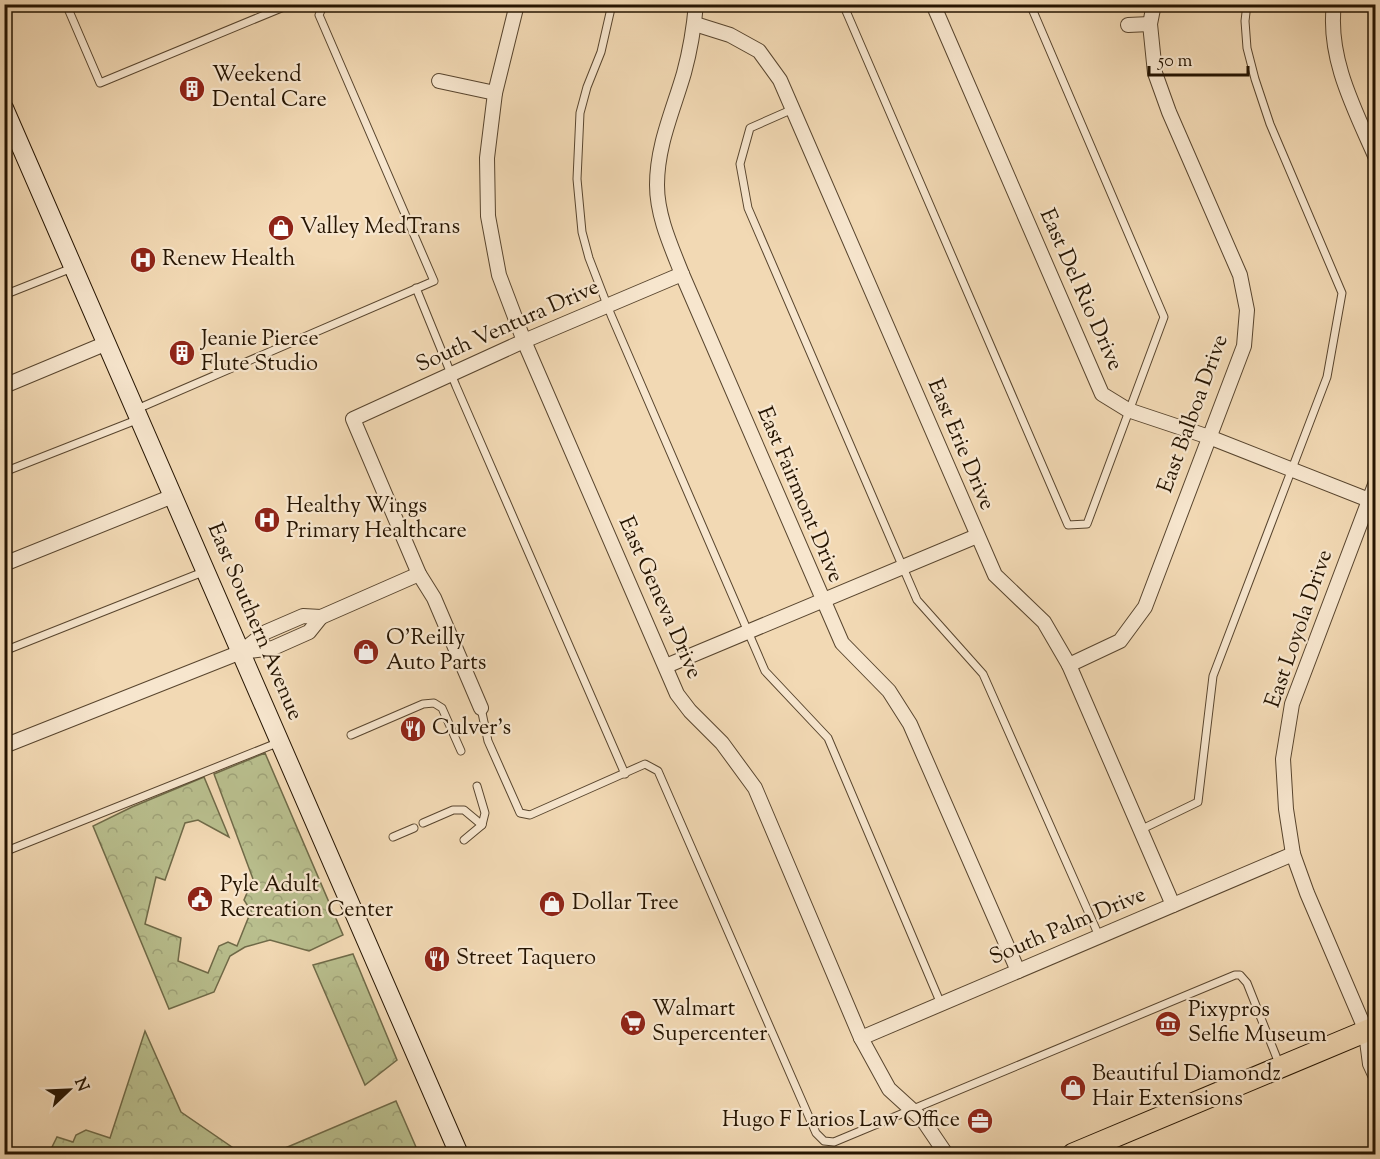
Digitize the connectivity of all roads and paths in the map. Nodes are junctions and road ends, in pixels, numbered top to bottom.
1 (66, 4) edge
2 (291, 4) edge
3 (324, 4) edge
4 (518, 4) edge
5 (612, 4) edge
6 (696, 4) edge
7 (843, 4) edge
8 (933, 4) edge
9 (1030, 4) edge
10 (1154, 4) edge
11 (1247, 4) edge
12 (1334, 4) edge
13 (695, 24) junction
14 (1150, 24) junction
15 (1128, 25) dead end
16 (439, 81) dead end
17 (495, 93) junction
18 (4, 108) edge
19 (793, 109) junction
20 (1376, 158) edge
21 (74, 267) junction
22 (682, 274) junction
23 (416, 288) junction
24 (4, 295) edge
25 (607, 306) junction
26 (524, 341) junction
27 (107, 343) junction
28 (452, 374) junction
29 (4, 386) edge
30 (1128, 410) junction
31 (137, 414) junction
32 (1209, 437) junction
33 (1291, 469) junction
34 (4, 472) edge
35 (1376, 482) edge
36 (173, 496) junction
37 (1369, 500) junction
38 (977, 536) junction
39 (4, 564) edge
40 (904, 567) junction
41 (206, 571) junction
42 (419, 574) junction
43 (822, 602) junction
44 (748, 633) junction
45 (4, 651) edge
46 (241, 652) junction
47 (1069, 665) junction
48 (666, 666) junction
49 (481, 708) joint
50 (351, 735) dead end
51 (280, 742) junction
52 (4, 746) edge
53 (461, 751) dead end
54 (625, 774) junction
55 (477, 786) dead end
56 (423, 823) dead end
57 (482, 825) junction
58 (414, 828) dead end
59 (1140, 830) junction
60 (393, 837) dead end
61 (464, 840) dead end
62 (4, 852) edge
63 (1293, 854) junction
64 (1173, 905) junction
65 (1099, 936) junction
66 (1018, 971) junction
67 (941, 1004) junction
68 (1372, 1034) edge
69 (861, 1038) junction
70 (1281, 1067) junction
71 (1376, 1077) edge
72 (913, 1109) junction
73 (459, 1155) edge
74 (946, 1155) edge
75 (1073, 1155) edge

1 - 2 lane
3 - 23 lane
4 - 17 street, East Geneva Drive
5 - 25 lane
6 - 13 street, East Fairmont Drive
7 - 30 lane
8 - 30 street, East Del Rio Drive
9 - 30 lane
10 - 14 street, East Balboa Drive
11 - 33 lane
12 - 20 street
13 - 19 street, East Erie Drive
13 - 22 street, East Fairmont Drive
14 - 15 street
14 - 32 street, East Balboa Drive
16 - 17 street
17 - 26 street, East Geneva Drive
18 - 21 main road, East Southern Avenue
19 - 38 street, East Erie Drive
19 - 40 lane
21 - 24 lane
21 - 27 main road, East Southern Avenue
22 - 25 street, South Ventura Drive
22 - 43 street, East Fairmont Drive
23 - 28 lane
23 - 31 lane
25 - 26 street, South Ventura Drive
25 - 44 lane
26 - 28 street, South Ventura Drive
26 - 48 street, East Geneva Drive
27 - 29 street
27 - 31 main road, East Southern Avenue
28 - 42 street, South Ventura Drive
28 - 54 lane
30 - 32 street, East Del Rio Drive
31 - 34 lane
31 - 36 main road, East Southern Avenue
32 - 33 street, East Del Rio Drive
32 - 47 street, East Balboa Drive
33 - 37 street, East Del Rio Drive
33 - 59 lane
35 - 37 street, East Loyola Drive
36 - 39 street
36 - 41 main road, East Southern Avenue
37 - 63 street, East Loyola Drive
38 - 40 street
38 - 47 street, East Erie Drive
40 - 43 street
40 - 65 lane
41 - 45 lane
41 - 46 main road, East Southern Avenue
42 - 46 street
42 - 49 street
43 - 44 street
43 - 66 street, East Fairmont Drive
44 - 48 street
44 - 67 lane
46 - 51 main road, East Southern Avenue
46 - 52 street
47 - 59 street, East Erie Drive
48 - 69 street, East Geneva Drive
49 - 54 lane
50 - 53 lane
51 - 62 lane
51 - 73 main road, East Southern Avenue
54 - 72 lane
55 - 57 lane
56 - 57 lane
57 - 61 lane
58 - 60 lane
59 - 64 street, East Erie Drive
63 - 64 street, South Palm Drive
63 - 68 street, East Loyola Drive
64 - 65 street, South Palm Drive
65 - 66 street, South Palm Drive
66 - 67 street, South Palm Drive
67 - 69 street, South Palm Drive
68 - 70 main road
68 - 71 street, East Loyola Drive
69 - 72 street, East Geneva Drive
70 - 72 lane
70 - 75 main road
72 - 74 street, East Geneva Drive

